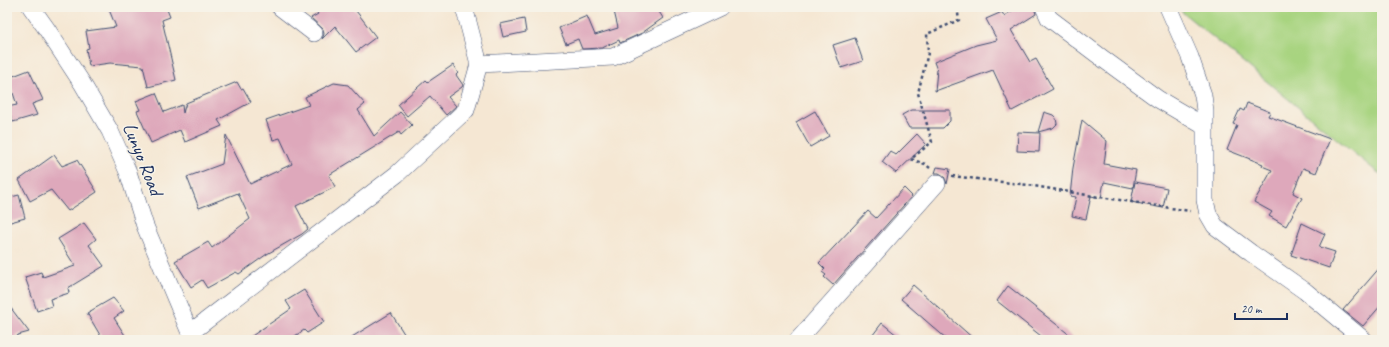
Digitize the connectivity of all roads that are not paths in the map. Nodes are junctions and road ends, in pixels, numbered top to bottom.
1 (31, 7) edge
2 (280, 7) edge
3 (464, 7) edge
4 (720, 7) edge
5 (1044, 7) edge
6 (1168, 7) edge
7 (314, 33) dead end
8 (479, 64) junction
9 (1204, 126) junction
10 (939, 176) road end
11 (191, 337) edge
12 (798, 340) edge
13 (1364, 340) edge

1 - 11 street, Lunyo Road
2 - 7 street
3 - 8 street
4 - 8 street
5 - 9 street
6 - 9 street
8 - 11 street
9 - 13 street
10 - 12 street

